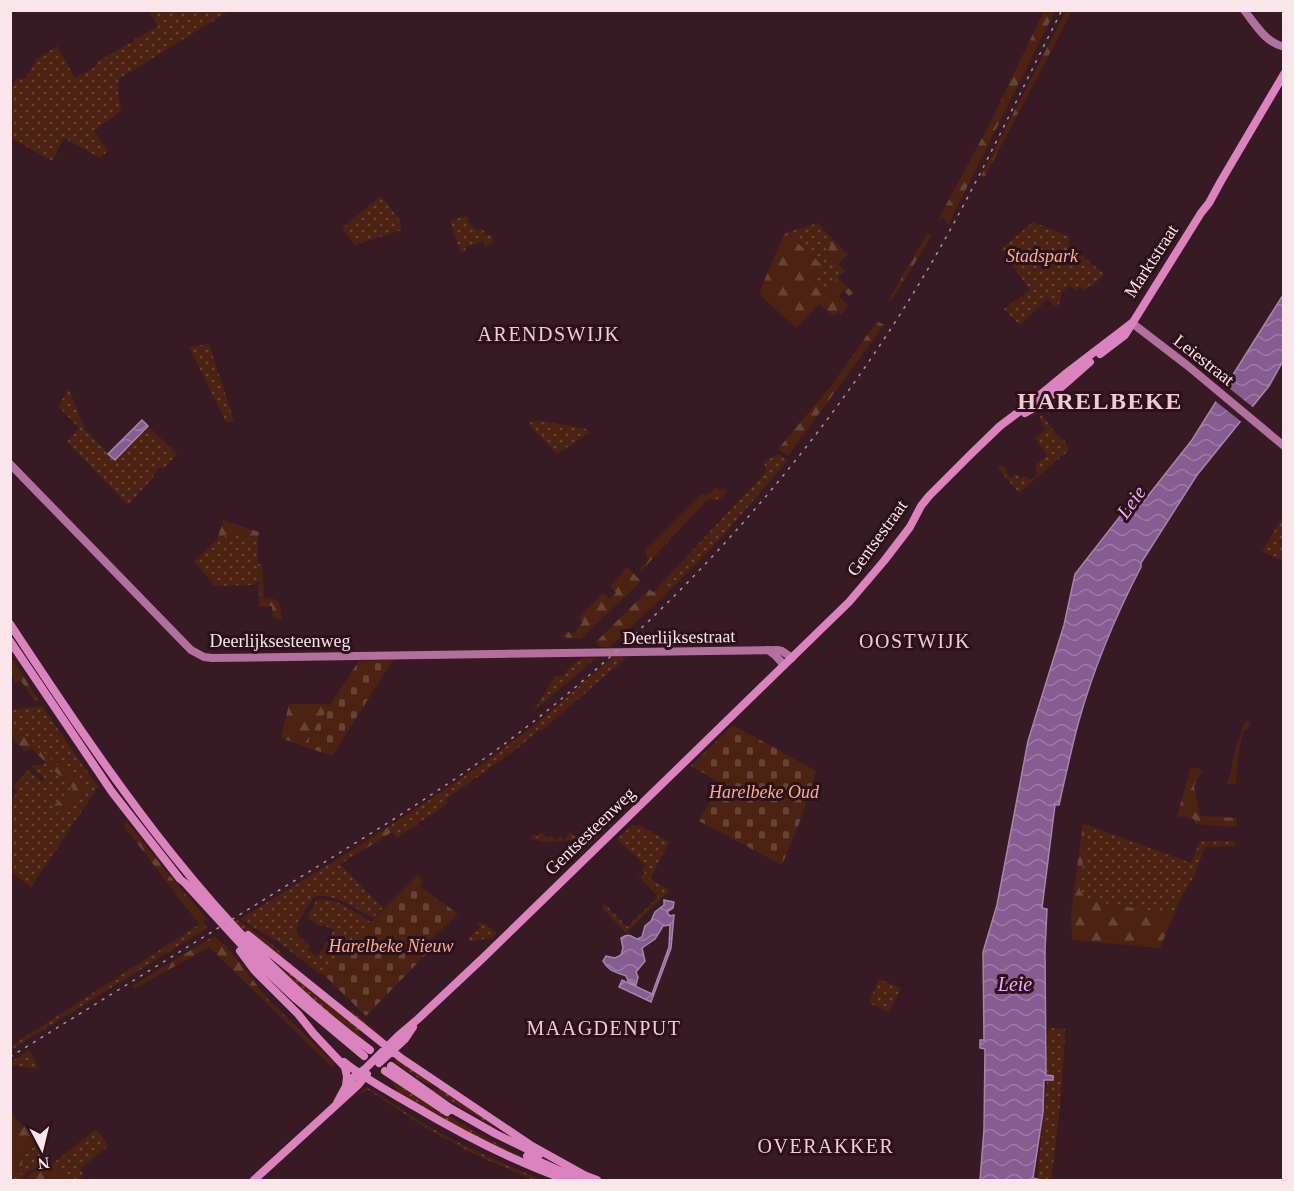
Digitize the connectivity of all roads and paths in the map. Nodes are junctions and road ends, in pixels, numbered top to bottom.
1 (1245, 10) edge
2 (1284, 47) edge
3 (1284, 74) edge
4 (1132, 323) junction
5 (1060, 378) joint
6 (1058, 390) joint
7 (996, 430) junction
8 (1284, 446) edge
9 (10, 464) edge
10 (10, 624) edge
11 (10, 642) edge
12 (766, 650) junction
13 (592, 653) joint
14 (792, 658) junction
15 (784, 665) junction
16 (180, 879) junction
17 (220, 911) junction
18 (418, 1019) junction
19 (405, 1039) junction
20 (390, 1048) junction
21 (332, 1052) junction
22 (388, 1068) dead end
23 (419, 1068) junction
24 (362, 1075) junction
25 (345, 1088) junction
26 (337, 1103) junction
27 (583, 1178) edge
28 (254, 1180) edge
29 (567, 1180) edge
30 (597, 1180) edge

1 - 2 main road
3 - 4 main road, Marktstraat
4 - 5 main road, Marktstraat
4 - 6 main road, Marktstraat
4 - 8 main road, Leiestraat
5 - 7 main road, Gentsestraat
6 - 7 main road, Gentsestraat
7 - 14 main road, Gentsestraat
9 - 13 main road, Deerlijksesteenweg
10 - 17 main road
11 - 16 main road
12 - 13 main road, Deerlijksestraat
12 - 14 main road, Deerlijksestraat
12 - 15 main road
14 - 15 main road, Gentsestraat
15 - 18 main road, Gentsesteenweg
16 - 17 main road
16 - 21 main road
17 - 20 main road
18 - 19 main road, Gentsesteenweg
18 - 20 main road, Gentsesteenweg
19 - 20 main road, Gentsesteenweg
19 - 23 main road
20 - 23 main road
20 - 24 main road, Gentsesteenweg
21 - 24 main road
21 - 25 main road
22 - 27 main road
23 - 27 main road
24 - 25 main road, Gentsesteenweg
24 - 26 main road, Gentsesteenweg
24 - 29 main road
25 - 26 main road, Gentsesteenweg
26 - 28 main road, Gentsesteenweg
27 - 30 main road

